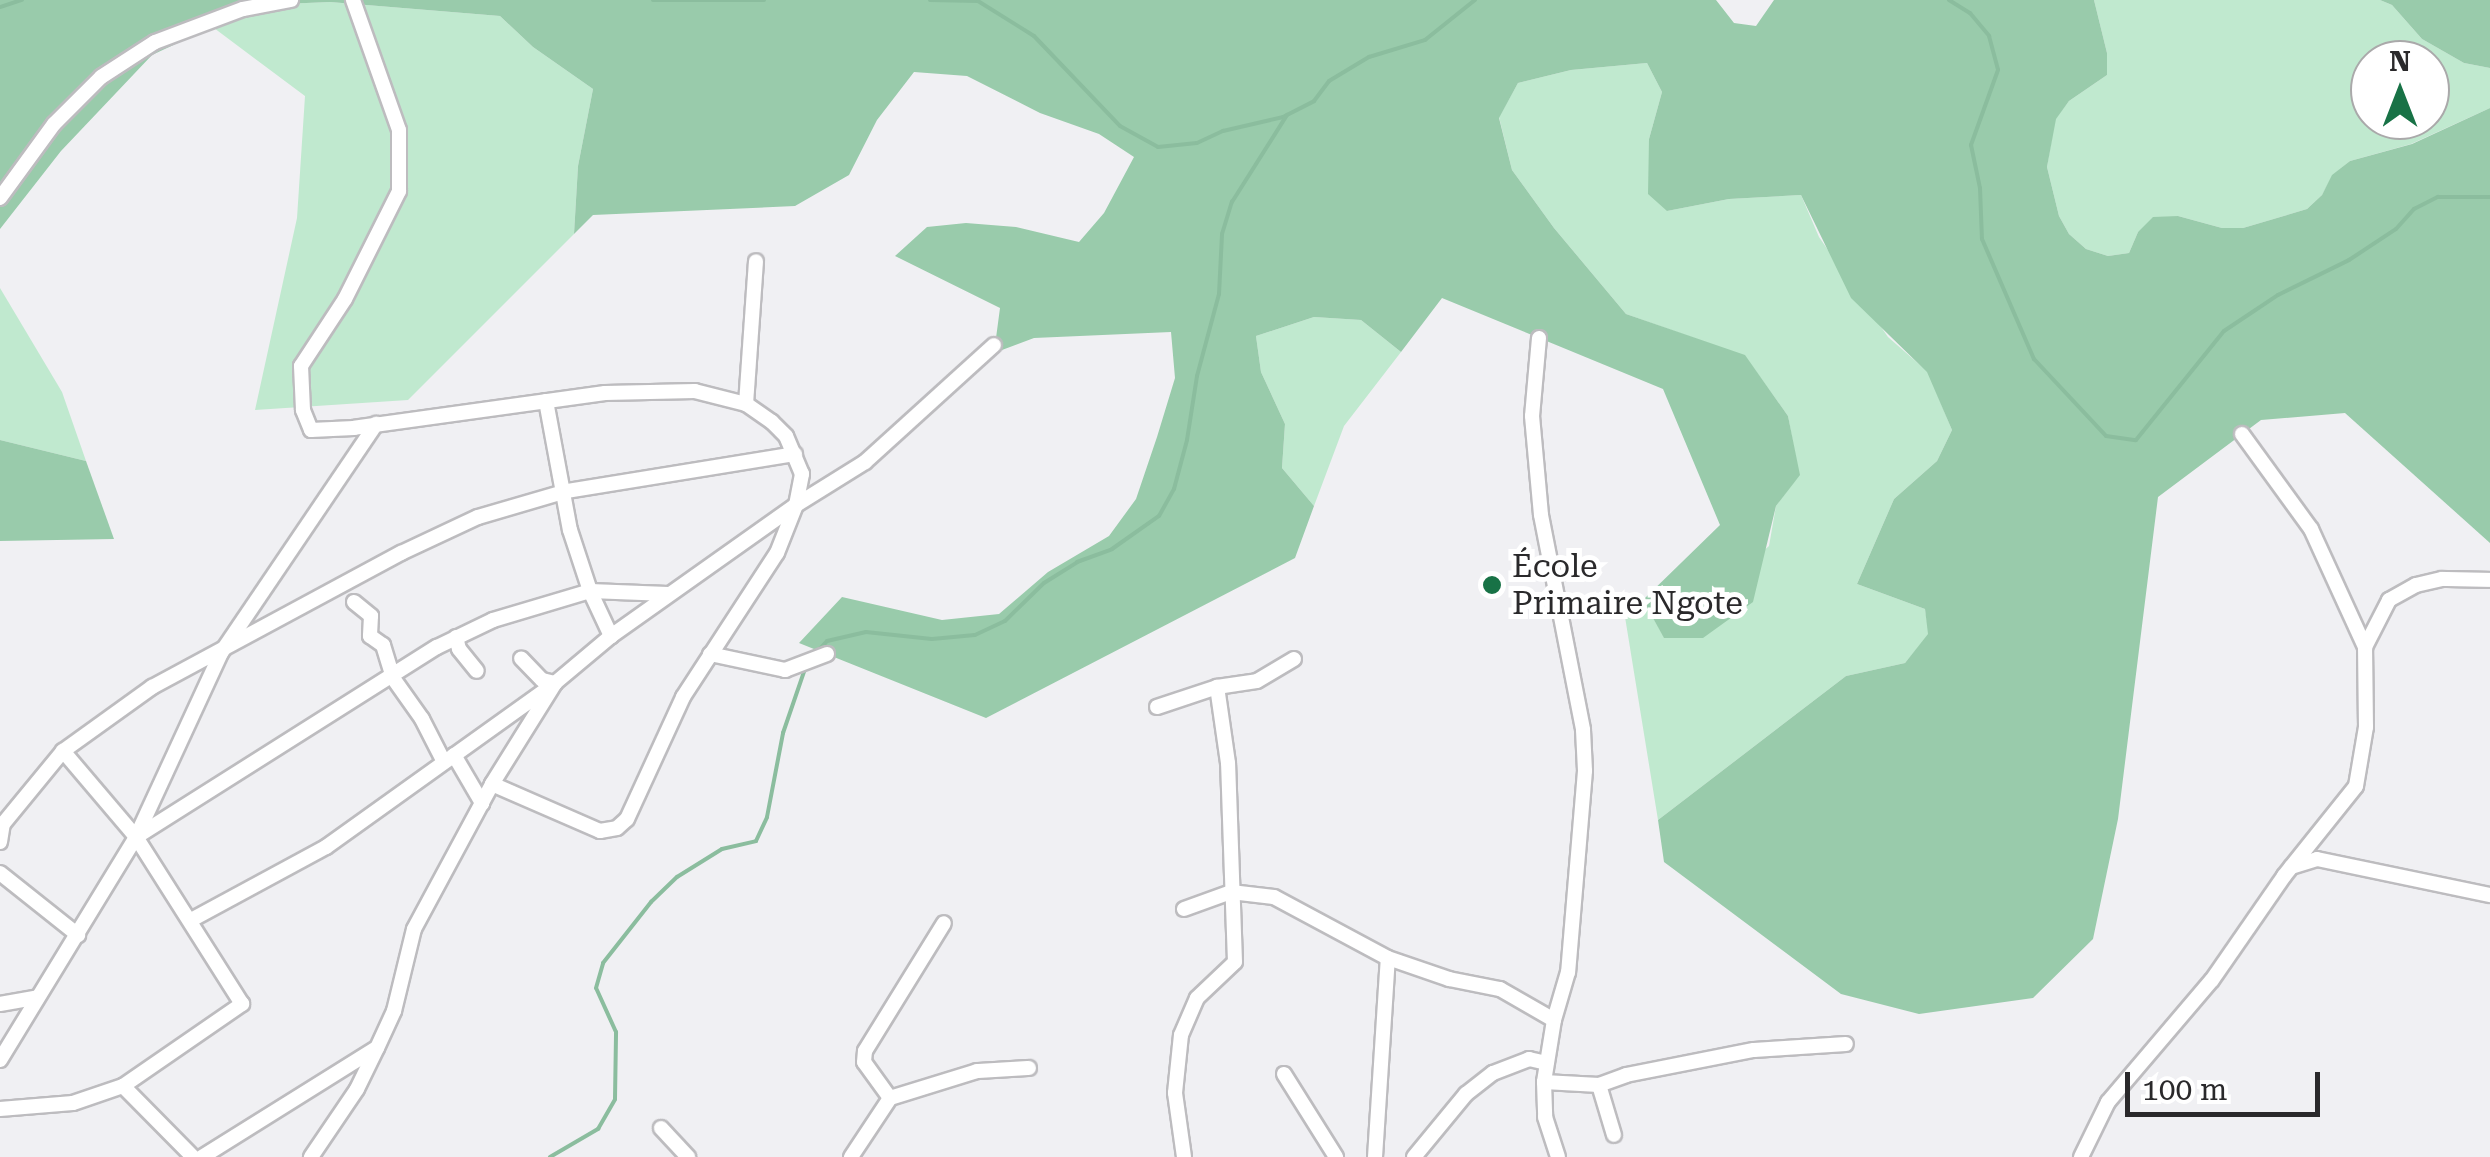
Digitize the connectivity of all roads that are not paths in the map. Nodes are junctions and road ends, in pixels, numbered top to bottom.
1 (291, 0) edge
2 (352, 0) edge
3 (0, 198) edge
4 (756, 261) dead end
5 (1540, 338) dead end
6 (994, 344) dead end
7 (546, 401) junction
8 (746, 404) junction
9 (376, 424) junction
10 (2242, 434) dead end
11 (796, 454) junction
12 (566, 491) junction
13 (796, 505) junction
14 (2490, 580) edge
15 (590, 591) junction
16 (669, 594) junction
17 (354, 602) dead end
18 (610, 636) junction
19 (456, 637) junction
20 (2365, 647) junction
21 (221, 653) junction
22 (710, 654) junction
23 (827, 654) dead end
24 (522, 658) dead end
25 (1294, 659) dead end
26 (477, 670) dead end
27 (394, 678) junction
28 (556, 682) junction
29 (1217, 687) junction
30 (1157, 706) dead end
31 (62, 751) junction
32 (448, 757) junction
33 (492, 784) junction
34 (482, 803) junction
35 (136, 837) junction
36 (0, 842) edge
37 (0, 864) edge
38 (2291, 868) junction
39 (0, 875) edge
40 (1231, 892) junction
41 (2490, 895) edge
42 (1184, 909) dead end
43 (190, 920) junction
44 (944, 923) dead end
45 (78, 935) junction
46 (1388, 958) junction
47 (35, 998) junction
48 (0, 1004) edge
49 (1554, 1020) junction
50 (1846, 1044) dead end
51 (377, 1048) junction
52 (0, 1060) edge
53 (1547, 1063) junction
54 (1028, 1068) dead end
55 (1284, 1074) dead end
56 (1544, 1082) junction
57 (1599, 1085) junction
58 (123, 1086) junction
59 (890, 1098) junction
60 (0, 1109) edge
61 (661, 1128) dead end
62 (1614, 1135) dead end
63 (192, 1157) edge
64 (202, 1157) edge
65 (311, 1157) edge
66 (688, 1157) edge
67 (851, 1157) edge
68 (1184, 1157) edge
69 (1336, 1157) edge
70 (1375, 1157) edge
71 (1414, 1157) edge
72 (1558, 1157) edge
73 (2082, 1157) edge

1 - 3 street
2 - 9 street
4 - 8 street
5 - 49 street
6 - 13 street
7 - 8 street
7 - 9 street
7 - 12 street
8 - 11 street
9 - 21 street
10 - 20 street
11 - 12 street
11 - 13 street
12 - 15 street
12 - 21 street
13 - 16 street
13 - 22 street
14 - 20 street
15 - 16 street
15 - 18 street
15 - 19 street
16 - 18 street
17 - 27 street
18 - 28 street
19 - 26 street
19 - 27 street
20 - 38 street
21 - 31 street
21 - 35 street
22 - 23 street
22 - 33 street
24 - 28 street
25 - 29 street
27 - 32 street
27 - 35 street
28 - 32 street
28 - 33 street
29 - 30 street
29 - 40 street
31 - 35 street
31 - 36 street
32 - 34 street
32 - 43 street
33 - 34 street
34 - 51 street
35 - 43 street
35 - 45 street
37 - 39 street
38 - 41 street
38 - 73 street
39 - 45 street
40 - 42 street
40 - 46 street
40 - 68 street
43 - 58 street
44 - 59 street
45 - 47 street
46 - 49 street
46 - 70 street
47 - 48 street
47 - 52 street
49 - 53 street
50 - 57 street
51 - 64 street
51 - 65 street
53 - 56 street
53 - 71 street
54 - 59 street
55 - 69 street
56 - 57 street
56 - 72 street
57 - 62 street
58 - 60 street
58 - 63 street
59 - 67 street
61 - 66 street

